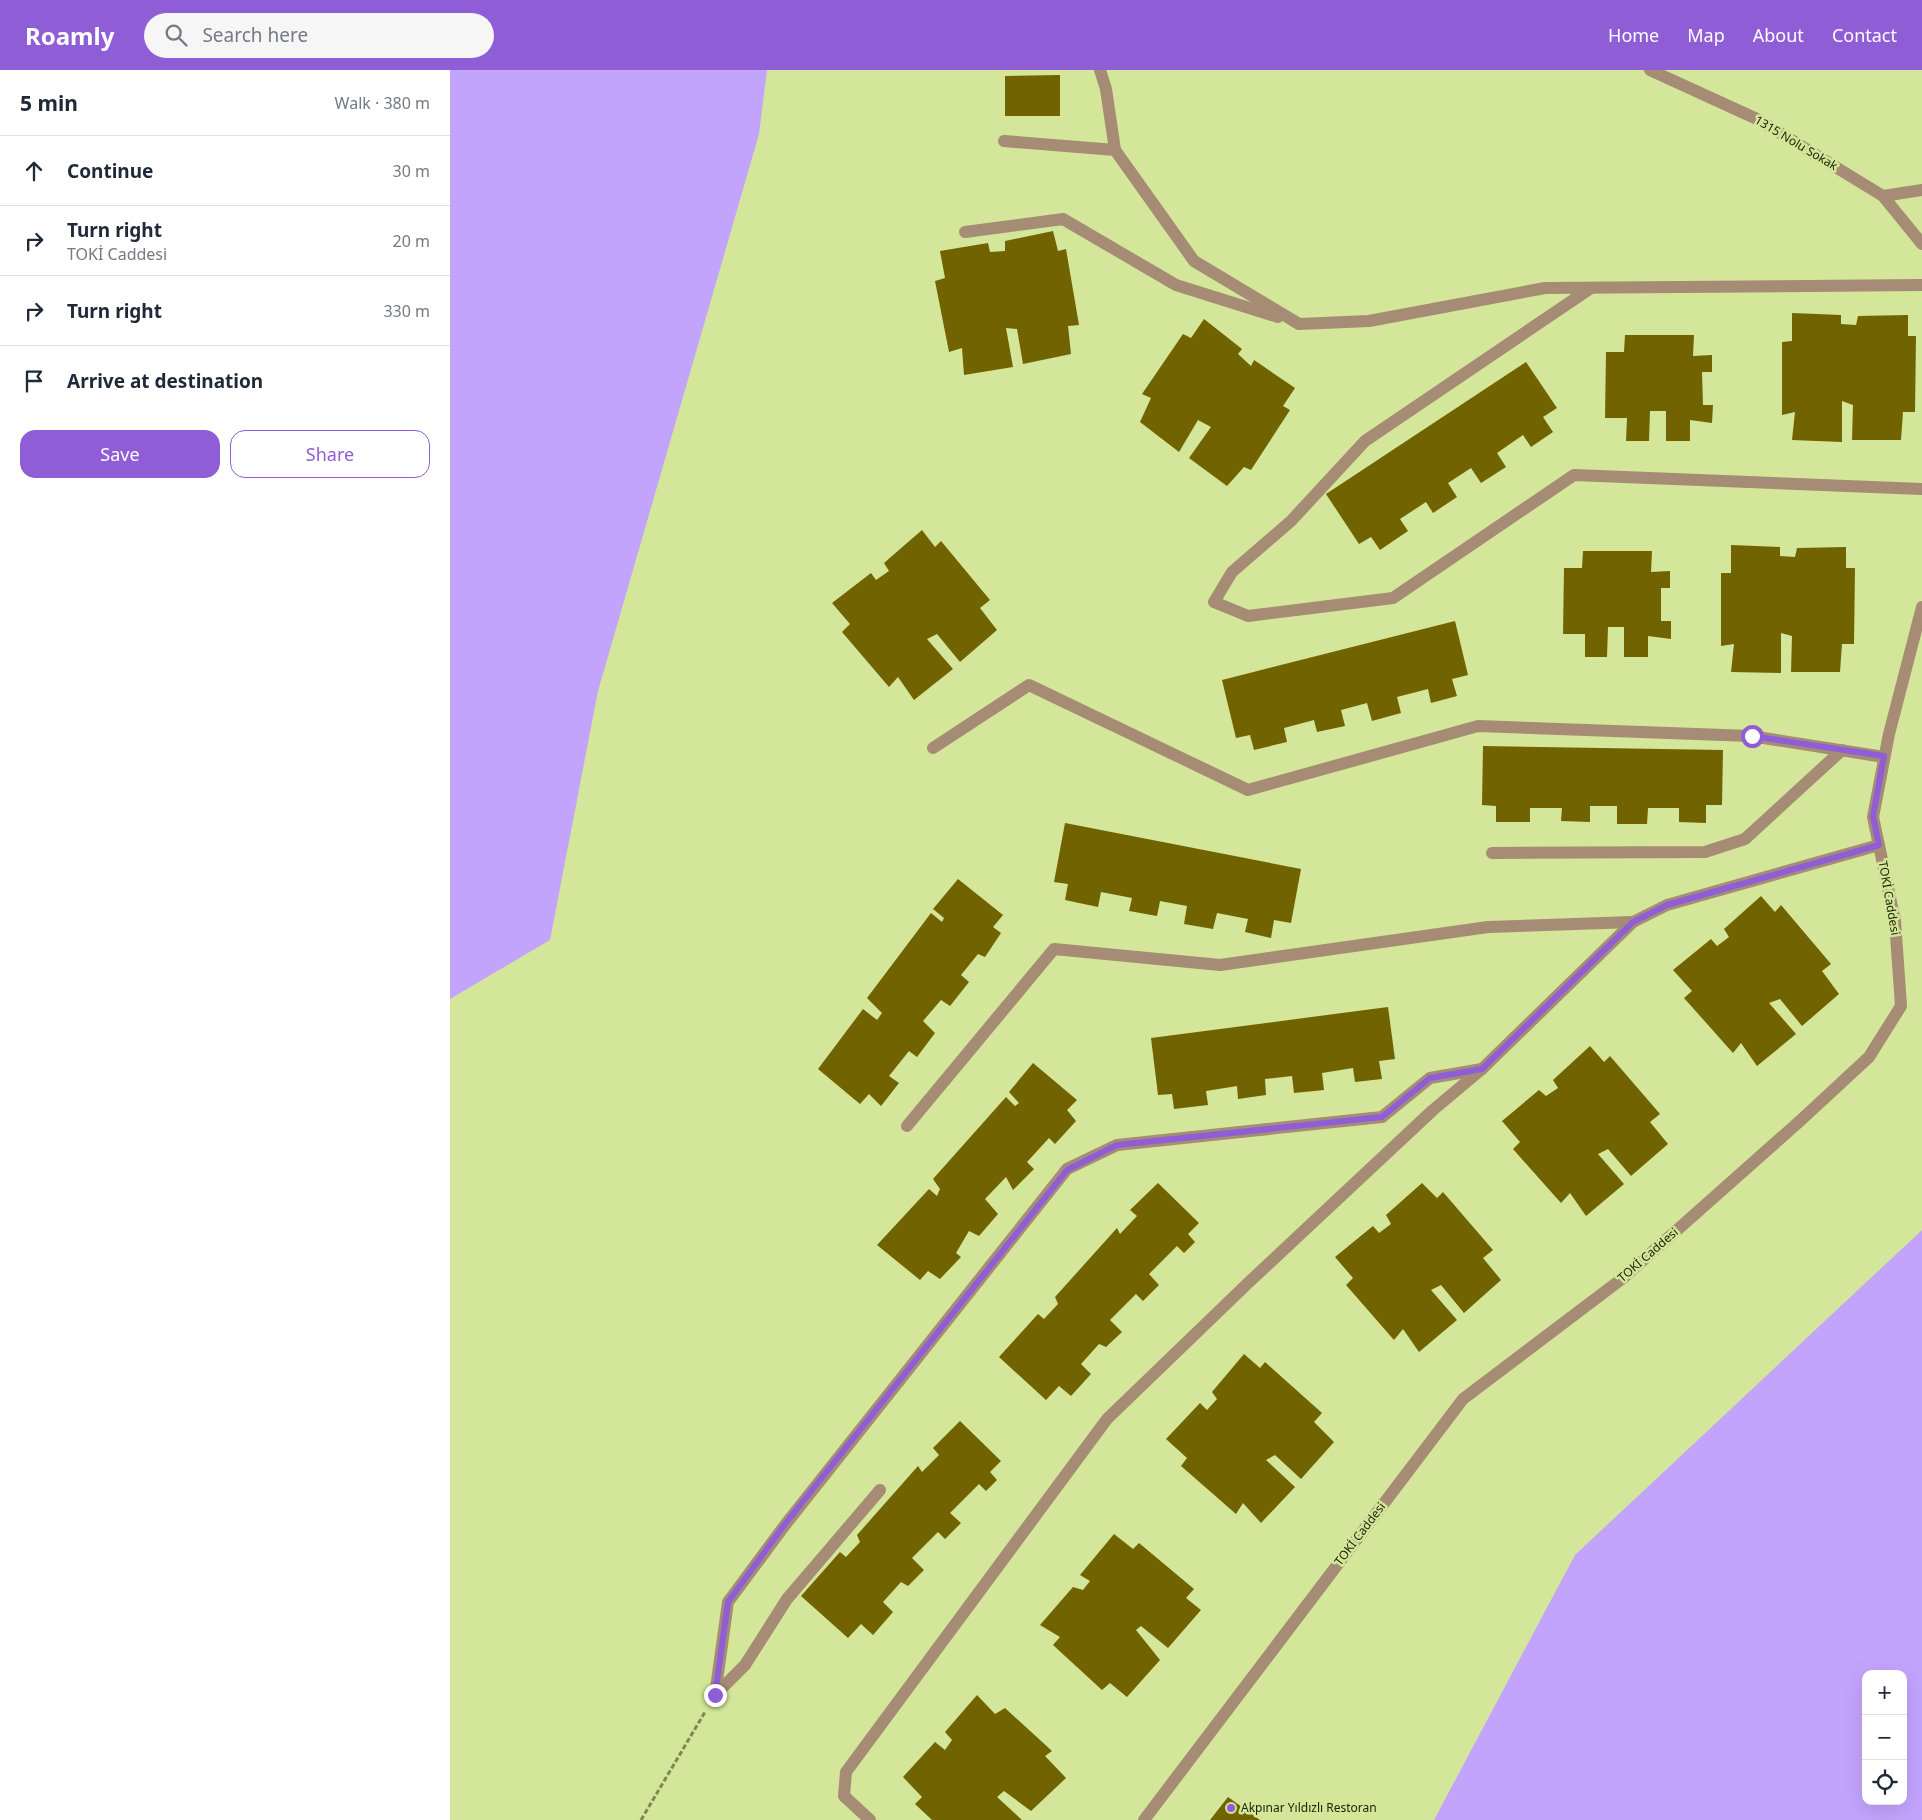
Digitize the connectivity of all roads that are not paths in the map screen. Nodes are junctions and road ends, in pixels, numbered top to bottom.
1 (1100, 70) edge
2 (1650, 70) edge
3 (1004, 141) dead end
4 (1115, 150) junction
5 (1922, 190) edge
6 (1883, 196) junction
7 (966, 232) dead end
8 (1922, 244) edge
9 (1922, 285) edge
10 (1591, 288) junction
11 (1299, 324) junction
12 (1922, 489) edge
13 (1922, 607) edge
14 (933, 748) dead end
15 (1842, 750) junction
16 (1884, 756) junction
17 (1879, 845) junction
18 (1492, 853) dead end
19 (1633, 922) junction
20 (1482, 1069) junction
21 (907, 1126) dead end
22 (880, 1490) dead end
23 (870, 1820) edge
24 (1144, 1820) edge

1 - 4 street
2 - 6 street, 1315 Nolu Sokak
3 - 4 street
4 - 11 street
5 - 6 street
6 - 8 street, 1315 Nolu Sokak
7 - 11 street
9 - 10 street
10 - 11 street
10 - 12 street
13 - 16 street, TOKİ Caddesi
14 - 15 street
15 - 16 street
15 - 18 street
16 - 17 street, TOKİ Caddesi
17 - 19 street
17 - 24 street, TOKİ Caddesi
19 - 20 street
19 - 21 street
20 - 22 street
20 - 23 street

